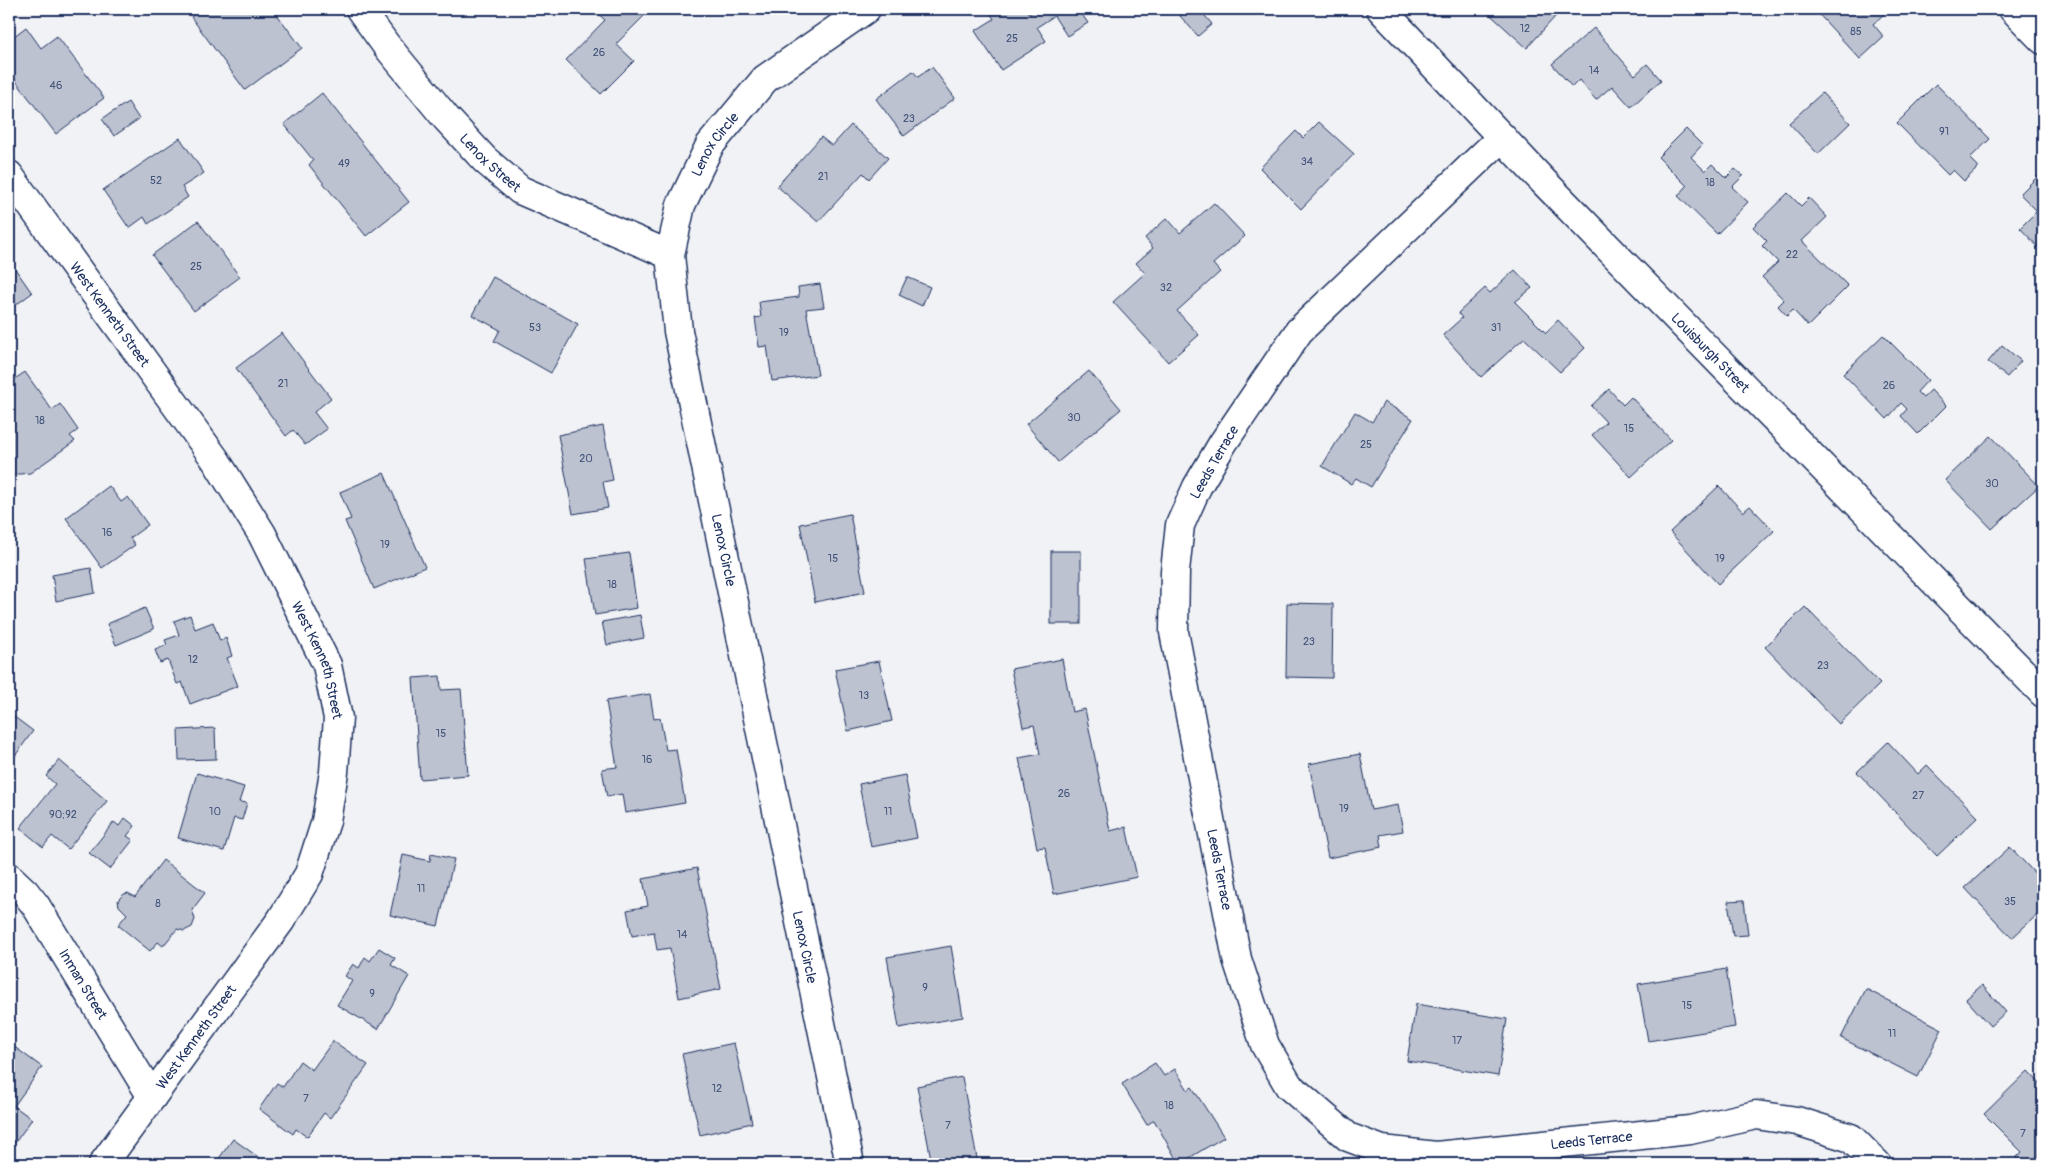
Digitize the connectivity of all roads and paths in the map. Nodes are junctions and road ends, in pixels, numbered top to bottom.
1 (360, 9) edge
2 (866, 9) edge
3 (1381, 9) edge
4 (2013, 9) edge
5 (2043, 40) edge
6 (1502, 137) junction
7 (9, 175) edge
8 (670, 256) junction
9 (2043, 692) edge
10 (9, 877) edge
11 (152, 1097) junction
12 (102, 1164) edge
13 (850, 1164) edge
14 (1877, 1164) edge

1 - 8 street, Lenox Street
2 - 8 street, Lenox Circle
3 - 6 street, Louisburgh Street
4 - 5 street
6 - 9 street, Louisburgh Street
6 - 14 street, Leeds Terrace
7 - 11 street, West Kenneth Street
8 - 13 street, Lenox Circle
10 - 11 street, Inman Street
11 - 12 street, West Kenneth Street

